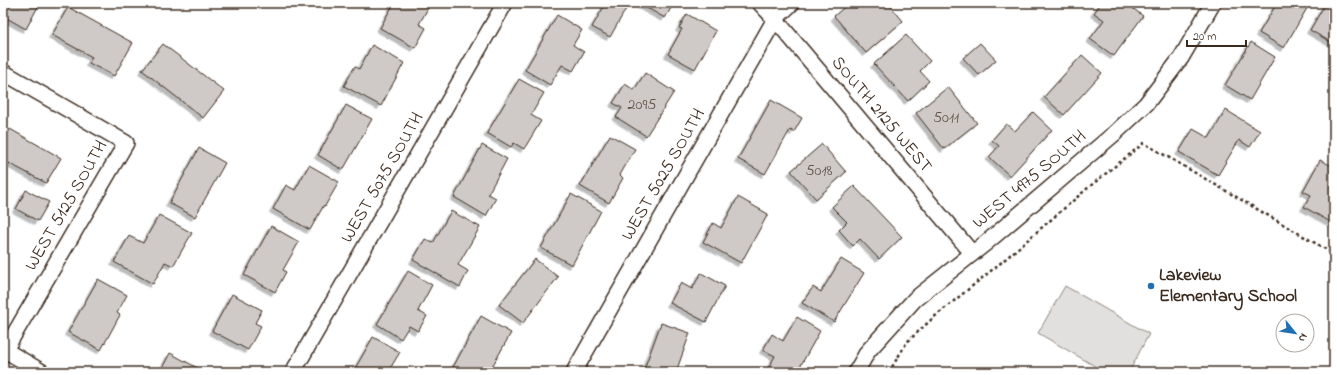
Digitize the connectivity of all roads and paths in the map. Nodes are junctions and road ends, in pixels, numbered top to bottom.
1 (505, 3) edge
2 (760, 3) edge
3 (792, 3) edge
4 (1213, 3) edge
5 (775, 19) junction
6 (3, 72) edge
7 (972, 253) junction
8 (1334, 254) edge
9 (4, 350) edge
10 (575, 370) dead end
11 (42, 372) edge
12 (293, 372) edge
13 (856, 372) edge
14 (889, 372) edge

1 - 12 street, WEST 5075 SOUTH
2 - 5 street, SOUTH 2125 WEST
3 - 5 street, WEST 5025 SOUTH
4 - 7 street, WEST 4975 SOUTH
5 - 7 street, SOUTH 2125 WEST
5 - 10 street, WEST 5025 SOUTH
6 - 9 street, WEST 5125 SOUTH
7 - 13 street, WEST 4975 SOUTH
8 - 14 path
9 - 11 street

